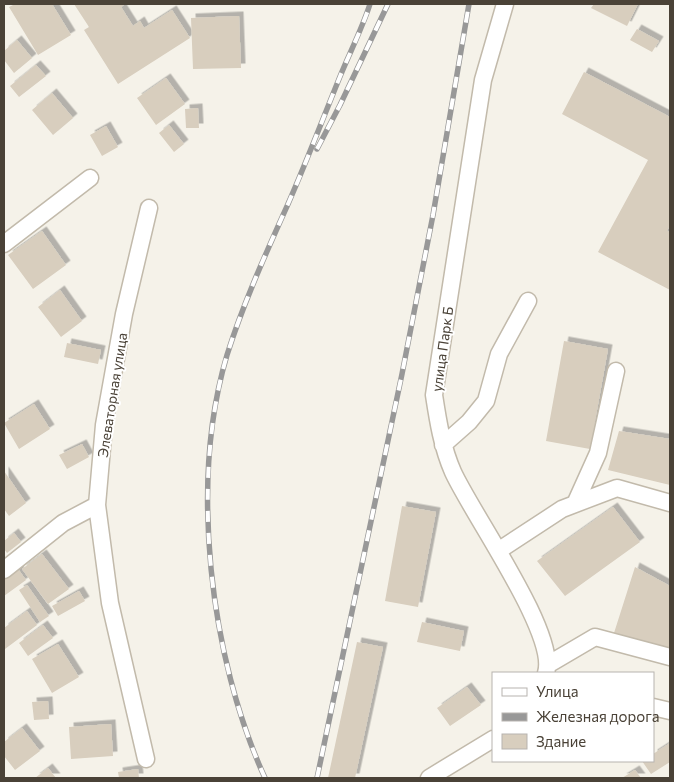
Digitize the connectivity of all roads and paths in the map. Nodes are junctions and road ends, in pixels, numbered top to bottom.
1 (505, 4) edge
2 (90, 178) dead end
3 (149, 208) dead end
4 (4, 244) edge
5 (528, 301) dead end
6 (616, 371) dead end
7 (443, 445) junction
8 (670, 503) edge
9 (97, 504) junction
10 (575, 504) junction
11 (498, 551) junction
12 (4, 570) edge
13 (670, 657) edge
14 (548, 668) edge
15 (654, 707) edge
16 (670, 711) edge
17 (492, 740) edge
18 (146, 760) dead end
19 (429, 778) edge

1 - 7 street, улица Парк Б
2 - 4 street
3 - 9 street, Элеваторная улица
5 - 7 street
6 - 10 street
7 - 11 street, улица Парк Б
8 - 10 street
9 - 12 street
9 - 18 street, Элеваторная улица
10 - 11 street
11 - 14 street, улица Парк Б
13 - 14 street
15 - 16 street
17 - 19 street

